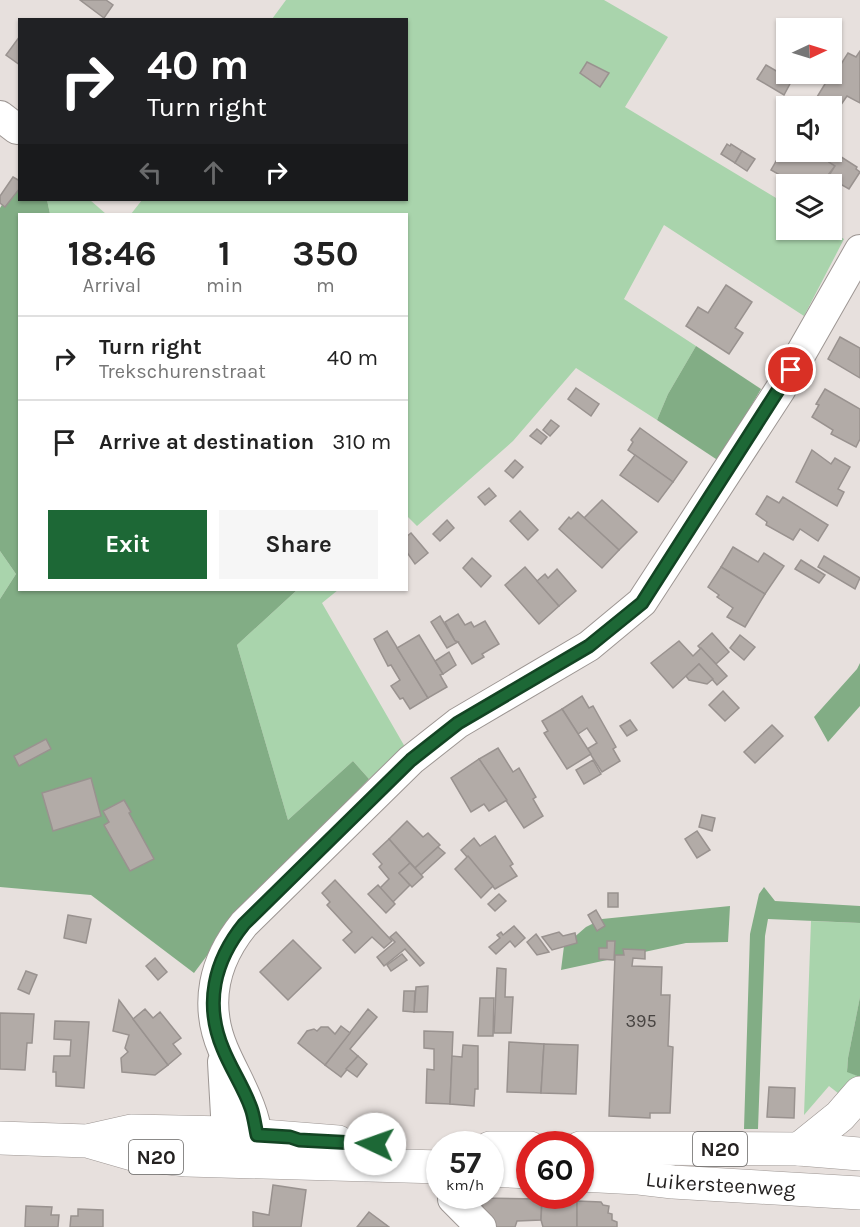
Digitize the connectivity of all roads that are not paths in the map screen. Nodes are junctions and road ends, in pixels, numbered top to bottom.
1 (860, 250) edge
2 (860, 1093) edge
3 (0, 1138) edge
4 (426, 1146) edge
5 (241, 1148) junction
6 (594, 1148) edge
7 (799, 1149) junction
8 (860, 1154) edge
9 (426, 1166) edge
10 (594, 1175) edge
11 (860, 1193) edge
12 (463, 1209) edge
13 (481, 1227) edge

1 - 5 street
2 - 7 main road
3 - 5 main road, N20
4 - 5 main road, N20
5 - 9 main road, N20
6 - 7 main road, Luikersteenweg / N20
7 - 8 main road, Luikersteenweg / N20
10 - 11 main road, Luikersteenweg / N20
12 - 13 street

